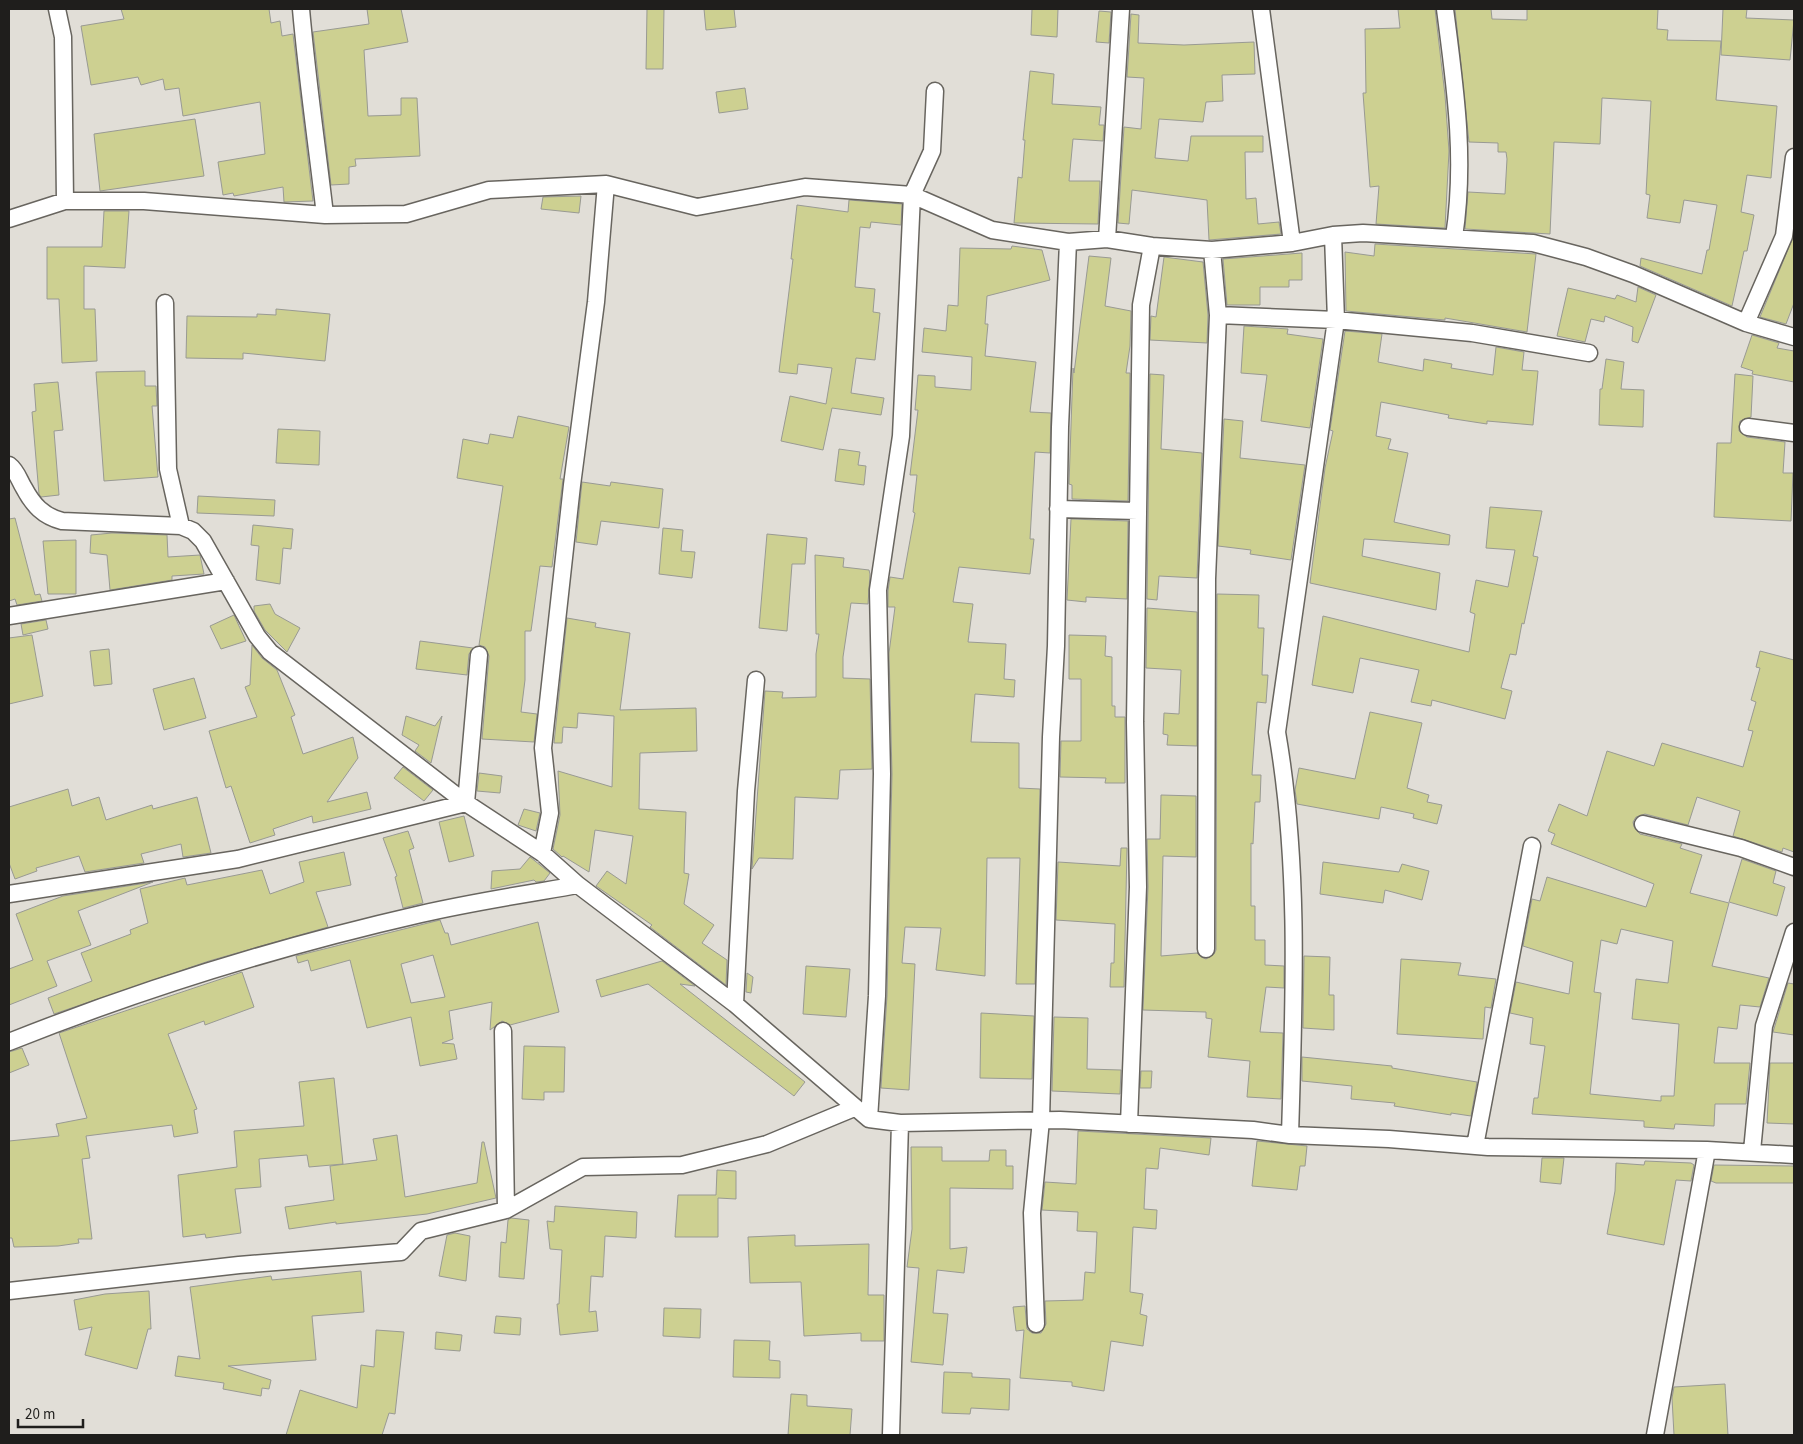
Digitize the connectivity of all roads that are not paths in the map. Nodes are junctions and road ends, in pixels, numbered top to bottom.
1 (56, 9) edge
2 (300, 9) edge
3 (1122, 9) edge
4 (1261, 9) edge
5 (1445, 9) edge
6 (935, 91) dead end
7 (1794, 157) edge
8 (606, 184) junction
9 (912, 195) junction
10 (65, 201) junction
11 (325, 215) junction
12 (9, 219) edge
13 (1333, 235) junction
14 (1454, 237) junction
15 (1107, 239) junction
16 (1068, 242) junction
17 (1292, 243) junction
18 (1152, 246) junction
19 (1212, 250) junction
20 (165, 303) dead end
21 (1218, 315) junction
22 (1336, 320) junction
23 (1746, 323) junction
24 (1794, 337) edge
25 (1589, 352) dead end
26 (1748, 427) dead end
27 (1794, 433) edge
28 (9, 465) edge
29 (1058, 509) junction
30 (1138, 511) junction
31 (180, 526) junction
32 (226, 581) junction
33 (9, 616) edge
34 (478, 655) dead end
35 (756, 680) dead end
36 (466, 803) junction
37 (1643, 824) dead end
38 (1532, 846) dead end
39 (542, 853) junction
40 (1794, 867) edge
41 (578, 885) junction
42 (9, 894) edge
43 (1794, 932) edge
44 (1206, 948) dead end
45 (735, 1004) junction
46 (503, 1031) dead end
47 (9, 1042) edge
48 (854, 1108) junction
49 (869, 1119) junction
50 (1041, 1120) junction
51 (900, 1123) junction
52 (1130, 1124) junction
53 (1290, 1135) junction
54 (1475, 1146) junction
55 (1707, 1150) junction
56 (1752, 1151) junction
57 (1794, 1155) edge
58 (506, 1210) junction
59 (9, 1291) edge
60 (1036, 1324) dead end
61 (891, 1435) edge
62 (1656, 1435) edge

1 - 10 street
2 - 11 street
3 - 15 street
4 - 17 street
5 - 14 street
6 - 9 street
7 - 23 street
8 - 9 street
8 - 11 street
8 - 39 street
9 - 16 street
9 - 49 street
10 - 11 street
10 - 12 street
13 - 14 street
13 - 17 street
13 - 22 street
14 - 23 street
15 - 16 street
15 - 18 street
16 - 29 street
17 - 19 street
18 - 19 street
18 - 30 street
19 - 21 street
20 - 31 street
21 - 22 street
21 - 44 street
22 - 25 street
22 - 53 street
23 - 24 street
26 - 27 street
28 - 31 street
29 - 30 street
29 - 50 street
30 - 52 street
31 - 32 street
32 - 33 street
32 - 36 street
34 - 36 street
35 - 45 street
36 - 39 street
36 - 42 street
37 - 40 street
38 - 54 street
39 - 41 street
41 - 45 street
41 - 47 street
43 - 56 street
45 - 48 street
46 - 58 street
48 - 49 street
48 - 58 street
49 - 51 street
50 - 51 street
50 - 52 street
50 - 60 street
51 - 61 street
52 - 53 street
53 - 54 street
54 - 55 street
55 - 56 street
55 - 62 street
56 - 57 street
58 - 59 street

